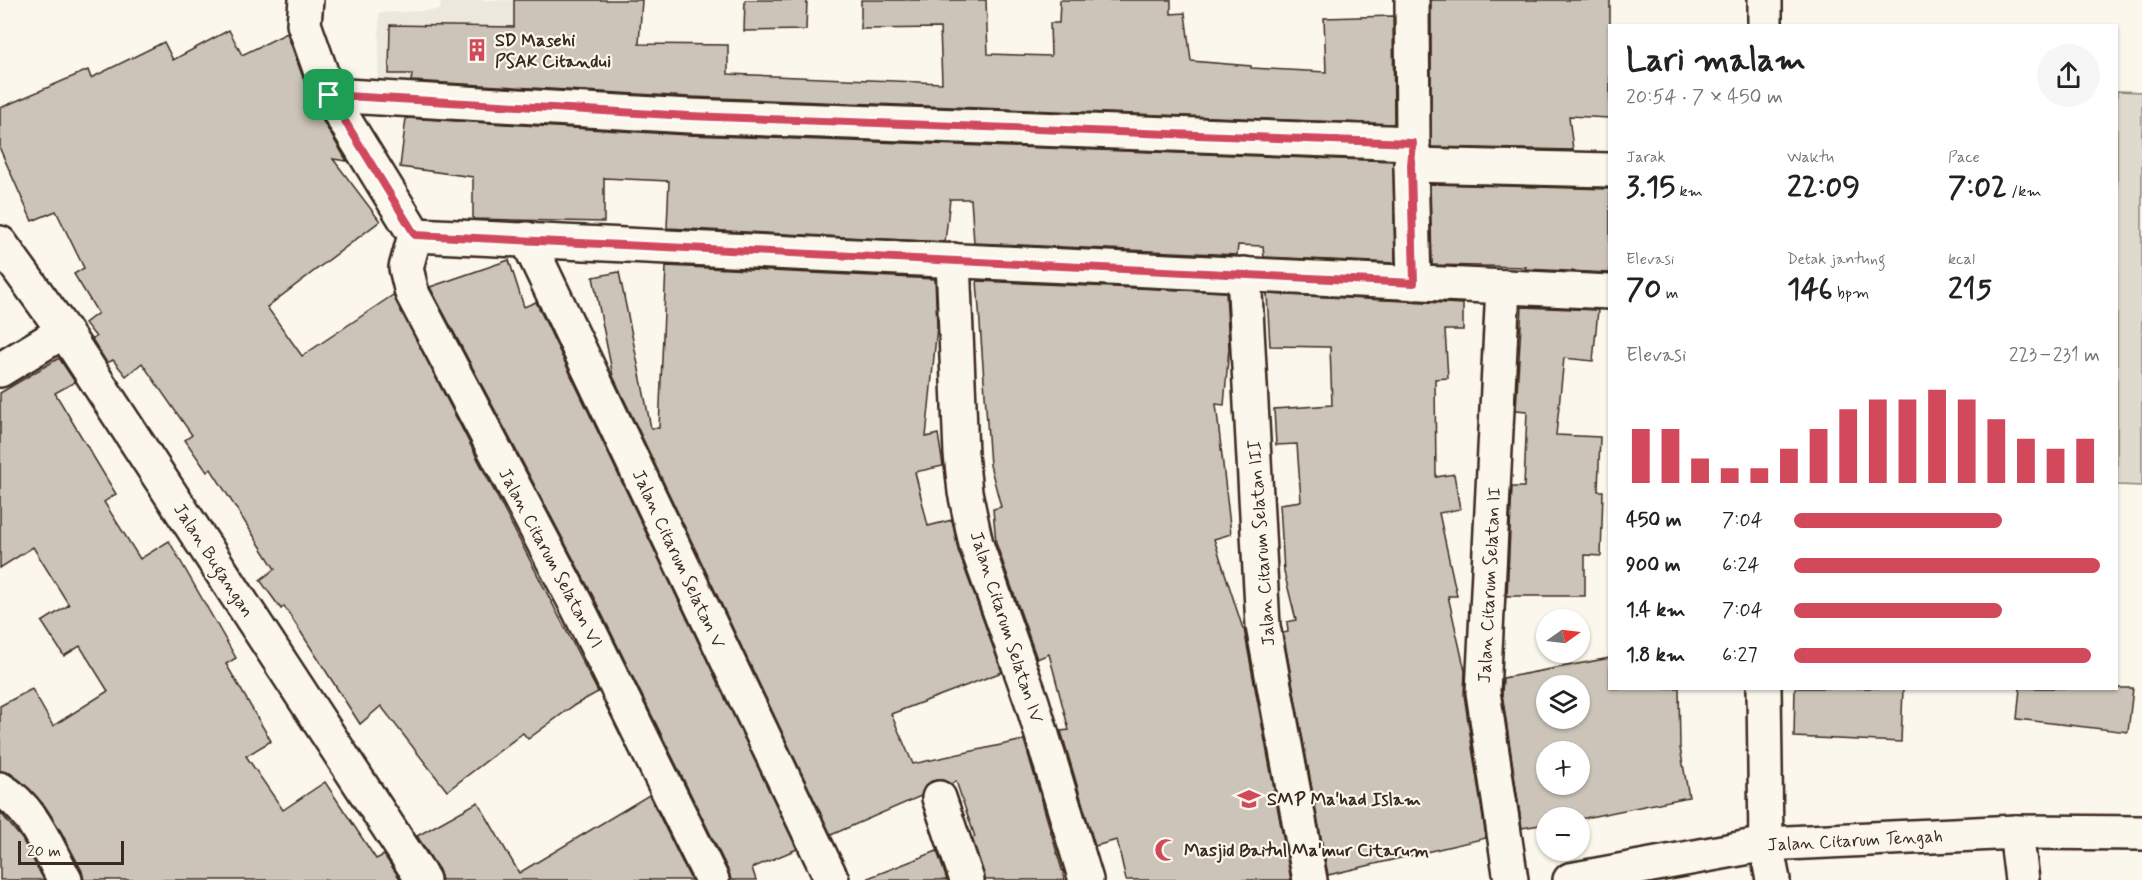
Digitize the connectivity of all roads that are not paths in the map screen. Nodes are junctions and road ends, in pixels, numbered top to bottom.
1 (306, 0) edge
2 (1412, 0) edge
3 (1765, 0) edge
4 (1765, 24) edge
5 (329, 95) junction
6 (1412, 154) junction
7 (1608, 170) edge
8 (415, 235) junction
9 (527, 239) junction
10 (0, 243) edge
11 (953, 260) junction
12 (1244, 274) junction
13 (1414, 283) junction
14 (1503, 287) junction
15 (1608, 292) edge
16 (64, 331) junction
17 (0, 370) edge
18 (1764, 690) edge
19 (0, 789) edge
20 (939, 798) dead end
21 (2016, 832) junction
22 (2142, 833) edge
23 (1766, 844) junction
24 (65, 880) edge
25 (423, 880) edge
26 (712, 880) edge
27 (832, 880) edge
28 (967, 880) edge
29 (1086, 880) edge
30 (1310, 880) edge
31 (1510, 880) edge
32 (1570, 880) edge
33 (1773, 880) edge
34 (2022, 880) edge

1 - 5 street
2 - 6 street
3 - 4 street
5 - 6 street
5 - 8 street
6 - 7 street
6 - 13 street
8 - 9 street
8 - 26 street, Jalan Citarum Selatan VI
9 - 11 street
9 - 27 street, Jalan Citarum Selatan V
10 - 16 street, Jalan Bugangan
11 - 12 street
11 - 29 street, Jalan Citarum Selatan IV
12 - 13 street
12 - 30 street, Jalan Citarum Selatan III
13 - 14 street
14 - 15 street
14 - 31 street, Jalan Citarum Selatan II
16 - 17 street
16 - 25 street, Jalan Bugangan
18 - 23 street
19 - 24 street
20 - 28 street
21 - 22 street, Jalan Citarum Tengah
21 - 23 street, Jalan Citarum Tengah
21 - 34 street
23 - 32 street, Jalan Citarum Tengah
23 - 33 street

